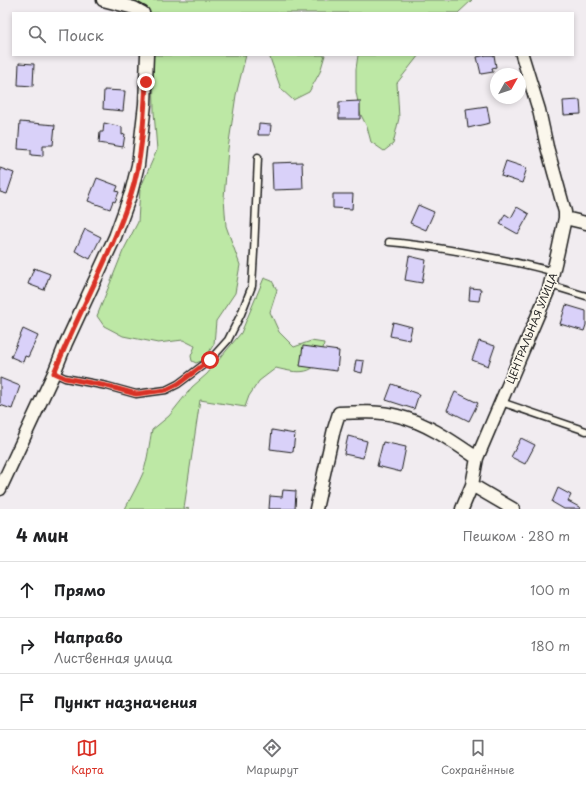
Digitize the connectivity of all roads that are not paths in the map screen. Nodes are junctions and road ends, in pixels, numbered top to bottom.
1 (103, 0) edge
2 (139, 10) edge
3 (147, 56) edge
4 (522, 56) edge
5 (258, 157) dead end
6 (565, 218) junction
7 (586, 223) edge
8 (389, 242) dead end
9 (554, 272) junction
10 (550, 285) junction
11 (586, 296) edge
12 (54, 373) junction
13 (502, 402) junction
14 (586, 431) edge
15 (477, 458) junction
16 (472, 485) junction
17 (0, 488) edge
18 (316, 509) edge
19 (462, 509) edge
20 (513, 509) edge

1 - 2 street
3 - 12 street
4 - 6 street, ЦЕНТРАЛЬНАЯ УЛИЦА
5 - 12 lane
6 - 7 street
6 - 9 street, ЦЕНТРАЛЬНАЯ УЛИЦА
8 - 9 lane
9 - 10 street, ЦЕНТРАЛЬНАЯ УЛИЦА
10 - 11 lane
10 - 13 street, ЦЕНТРАЛЬНАЯ УЛИЦА
12 - 17 street
13 - 14 lane
13 - 15 street, ЦЕНТРАЛЬНАЯ УЛИЦА
15 - 16 street, ЦЕНТРАЛЬНАЯ УЛИЦА
15 - 18 street
16 - 19 street
16 - 20 street

